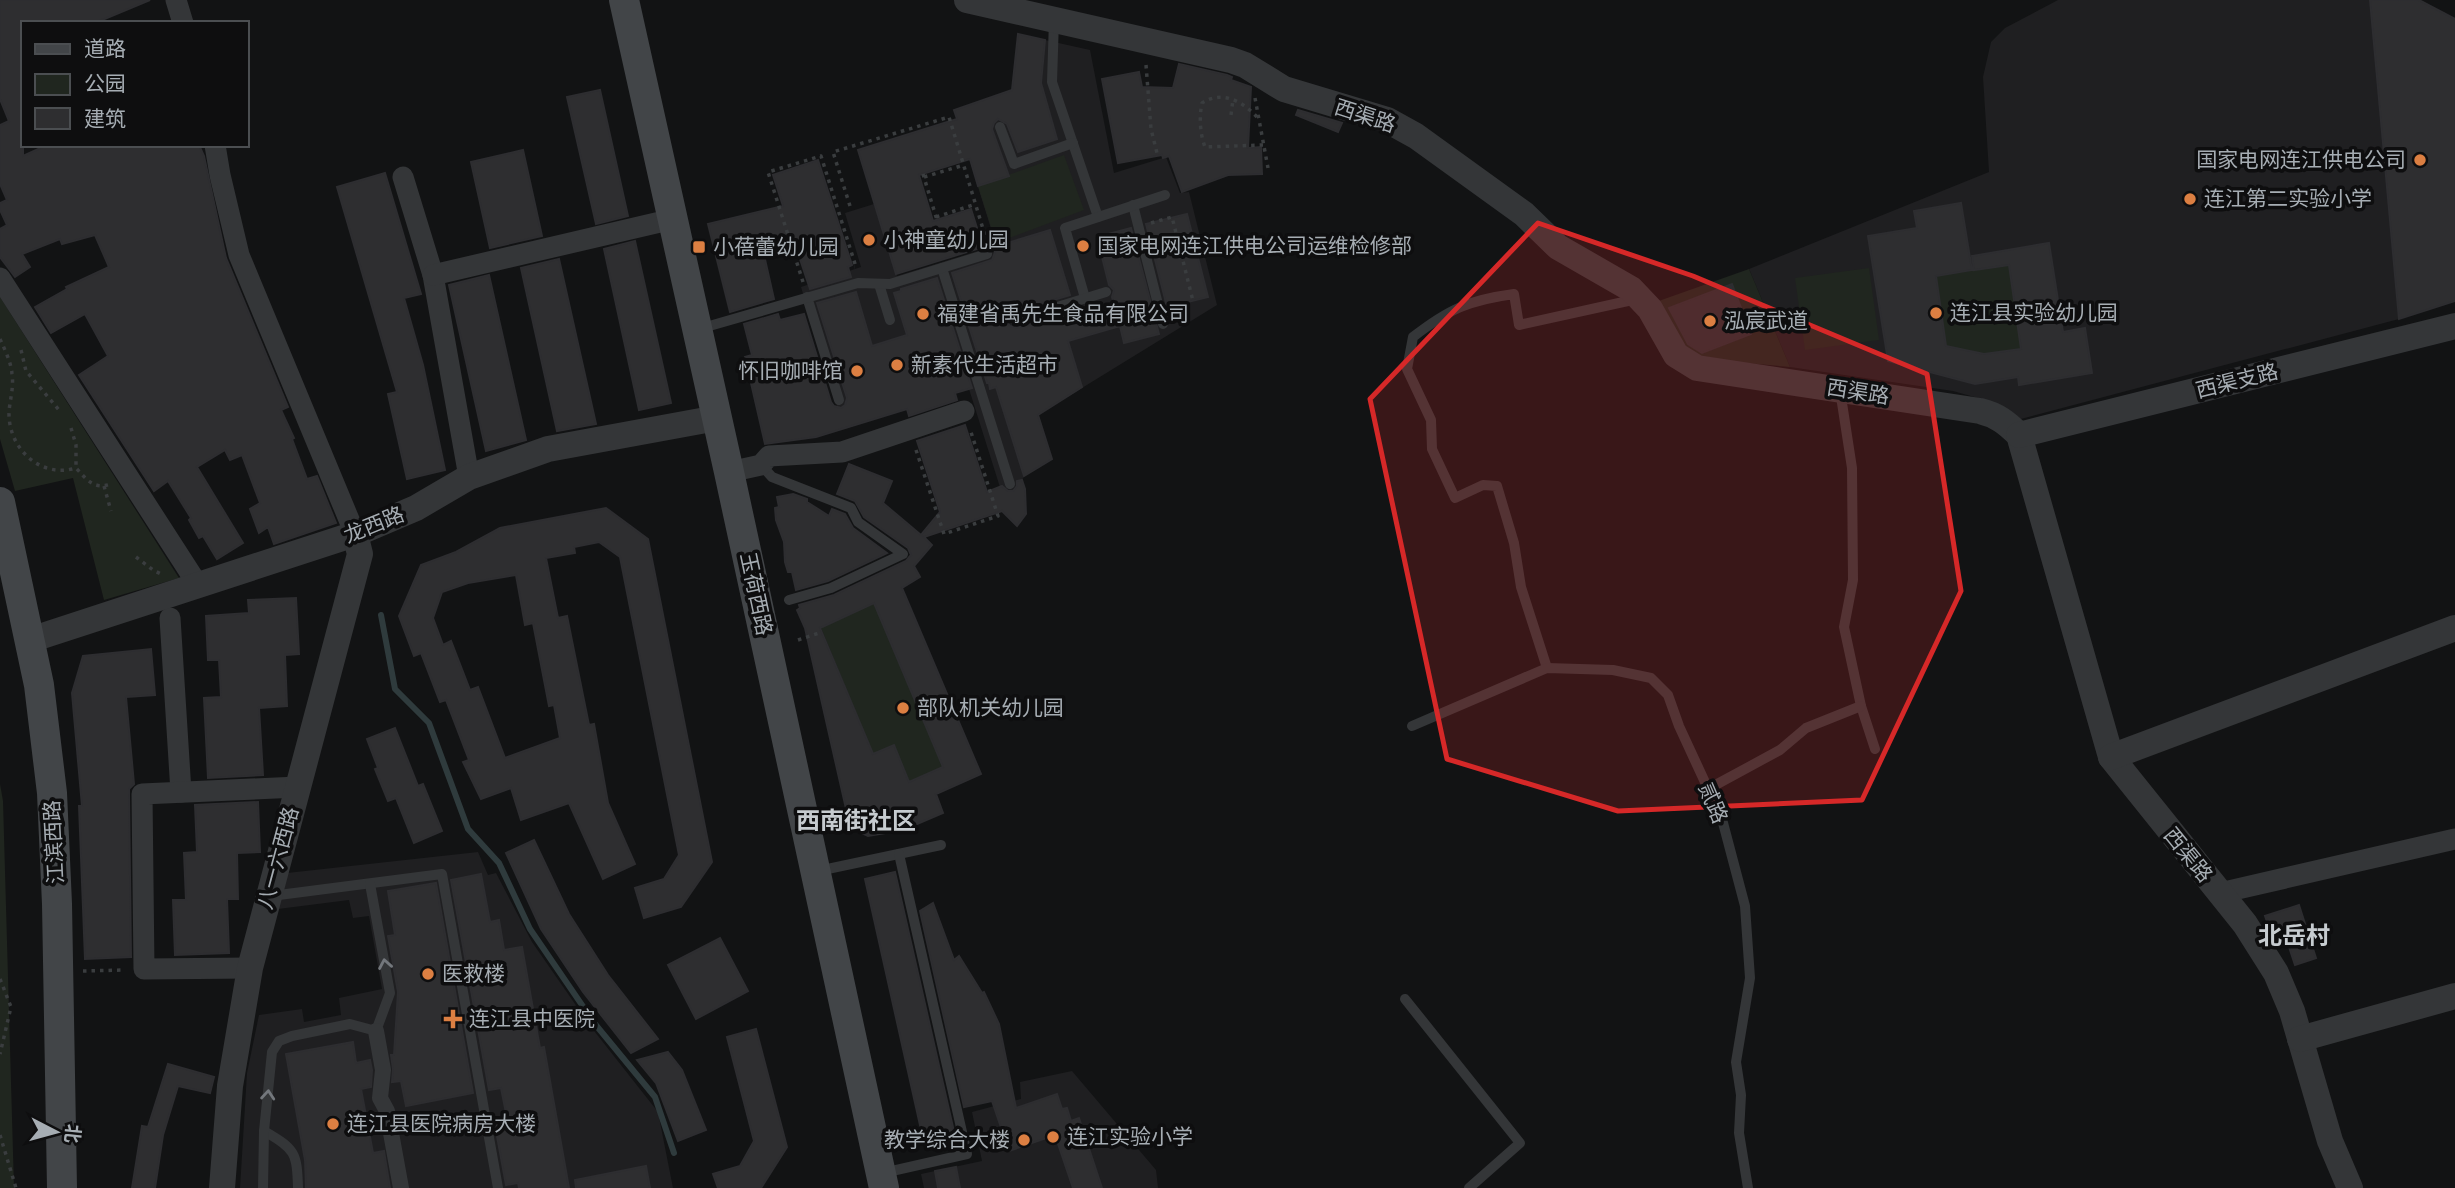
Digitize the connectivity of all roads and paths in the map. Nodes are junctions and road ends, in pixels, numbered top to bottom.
1 (176, 0) edge
2 (624, 0) edge
3 (967, 0) edge
4 (1054, 20) junction
5 (182, 21) edge
6 (1151, 42) junction
7 (1264, 77) junction
8 (1231, 97) junction
9 (1231, 115) dead end
10 (1257, 117) junction
11 (1000, 127) dead end
12 (1073, 143) junction
13 (1263, 145) junction
14 (215, 147) edge
15 (1158, 157) dead end
16 (964, 165) junction
17 (1268, 168) dead end
18 (403, 177) dead end
19 (1165, 195) dead end
20 (976, 204) junction
21 (1133, 205) junction
22 (850, 206) dead end
23 (1098, 217) junction
24 (673, 219) junction
25 (1148, 231) dead end
26 (986, 254) joint
27 (942, 268) junction
28 (843, 271) dead end
29 (433, 275) junction
30 (0, 278) edge
31 (879, 284) junction
32 (1106, 292) dead end
33 (807, 297) junction
34 (1085, 298) junction
35 (1642, 298) junction
36 (1193, 301) dead end
37 (890, 320) dead end
38 (1015, 320) dead end
39 (1163, 324) dead end
40 (2455, 326) edge
41 (698, 329) junction
42 (37, 336) junction
43 (0, 339) edge
44 (1840, 389) junction
45 (839, 400) dead end
46 (964, 411) joint
47 (63, 415) dead end
48 (717, 418) junction
49 (67, 422) dead end
50 (909, 429) junction
51 (2019, 435) junction
52 (761, 465) junction
53 (76, 468) junction
54 (729, 472) junction
55 (469, 477) junction
56 (130, 478) junction
57 (1010, 484) dead end
58 (104, 486) junction
59 (0, 502) edge
60 (111, 511) dead end
61 (355, 534) junction
62 (198, 585) junction
63 (789, 600) dead end
64 (170, 618) dead end
65 (2455, 628) edge
66 (822, 632) dead end
67 (30, 639) junction
68 (798, 640) dead end
69 (1547, 668) junction
70 (1861, 706) junction
71 (1412, 726) dead end
72 (1875, 749) dead end
73 (2111, 757) junction
74 (298, 787) junction
75 (1708, 789) junction
76 (181, 792) junction
77 (2455, 839) edge
78 (942, 845) dead end
79 (899, 854) junction
80 (816, 872) junction
81 (370, 884) junction
82 (2220, 893) junction
83 (268, 897) junction
84 (250, 968) junction
85 (108, 970) dead end
86 (77, 971) dead end
87 (0, 979) edge
88 (2455, 996) edge
89 (1405, 999) dead end
90 (376, 1031) junction
91 (2300, 1039) junction
92 (0, 1054) edge
93 (264, 1131) junction
94 (0, 1135) edge
95 (882, 1181) edge
96 (16, 1188) edge
97 (62, 1188) edge
98 (222, 1188) edge
99 (263, 1188) edge
100 (298, 1188) edge
101 (401, 1188) edge
102 (498, 1188) edge
103 (1469, 1188) edge
104 (1748, 1188) edge
105 (2350, 1188) edge

1 - 5 street
2 - 24 main road, 玉荷西路
3 - 4 street, 西渠路
4 - 6 street, 西渠路
4 - 12 lane
6 - 7 street, 西渠路
6 - 15 path
7 - 10 path
7 - 35 street, 西渠路
8 - 9 path
8 - 10 path
8 - 13 path
10 - 13 path
11 - 12 lane
12 - 23 lane
13 - 17 path
14 - 61 street
16 - 20 path
16 - 20 path
16 - 22 path
18 - 29 street
19 - 21 lane
20 - 26 path
21 - 23 lane
21 - 39 lane
23 - 34 lane
24 - 29 street
24 - 41 main road, 玉荷西路
25 - 36 path
26 - 27 lane
27 - 31 lane
27 - 57 lane
28 - 33 path
29 - 55 street
30 - 42 street
31 - 33 lane
31 - 37 lane
32 - 34 lane
33 - 41 lane
33 - 45 lane
34 - 38 lane
35 - 44 street, 西渠路
35 - 69 lane
40 - 51 street, 西渠支路
41 - 48 main road, 玉荷西路
42 - 47 path
42 - 56 street
43 - 53 path
44 - 51 street, 西渠路
44 - 70 lane
46 - 50 street
46 - 50 path
48 - 54 main road, 玉荷西路
48 - 55 street, 龙西路
49 - 53 path
50 - 52 street
51 - 73 street, 西渠路
52 - 54 street
52 - 63 lane
53 - 58 path
54 - 80 main road, 玉荷西路
55 - 61 street, 龙西路
56 - 58 path
56 - 62 street
58 - 60 path
59 - 67 main road, 江滨西路
61 - 62 street, 龙西路
61 - 74 street, 八一六西路
62 - 67 street, 龙西路
64 - 76 street
65 - 73 street
66 - 68 path
67 - 97 main road, 江滨西路
69 - 71 lane, 贰路
69 - 75 lane, 贰路
70 - 72 lane
70 - 75 lane
73 - 82 street, 西渠路
74 - 76 street
74 - 83 street, 八一六西路
75 - 104 lane, 贰路
76 - 84 street
77 - 82 street
78 - 79 lane
79 - 80 lane
79 - 95 lane
80 - 95 main road, 玉荷西路
81 - 83 lane
90 -> 81 lane
81 - 102 lane
82 - 91 street, 西渠路
83 - 84 street, 八一六西路
84 - 98 street, 八一六西路
85 - 86 path
87 - 92 path
88 - 91 street
89 - 103 lane
93 -> 90 lane
90 - 101 street
91 - 105 street, 西渠路
93 - 99 lane
93 - 100 lane
94 - 96 path

